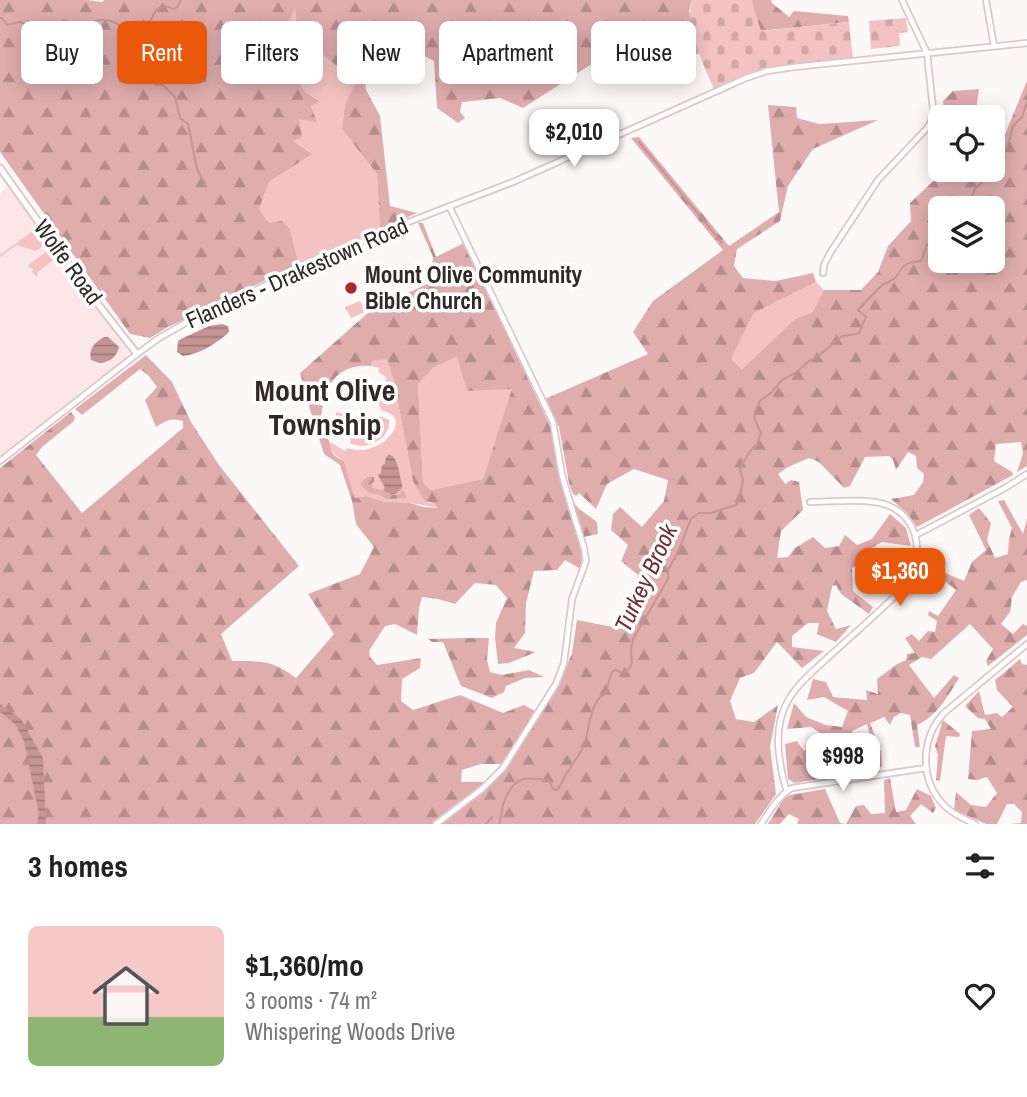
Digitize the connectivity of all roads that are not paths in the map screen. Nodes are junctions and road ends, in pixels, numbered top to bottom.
1 (902, 0) edge
2 (986, 0) edge
3 (1027, 43) edge
4 (994, 46) junction
5 (927, 53) junction
6 (0, 168) edge
7 (450, 208) junction
8 (823, 273) dead end
9 (137, 354) junction
10 (0, 461) edge
11 (1027, 474) edge
12 (810, 502) dead end
13 (916, 535) junction
14 (1027, 644) edge
15 (926, 768) junction
16 (787, 790) junction
17 (436, 824) edge
18 (761, 824) edge
19 (975, 824) edge

1 - 5 street
2 - 4 street
3 - 4 street, Flanders - Drakestown Road
4 - 5 street, Flanders - Drakestown Road
5 - 7 street, Flanders - Drakestown Road
5 - 8 street
6 - 9 main road, Wolfe Road
7 - 9 street, Flanders - Drakestown Road
7 - 17 street
9 - 10 street, Flanders - Drakestown Road
11 - 13 street
12 - 13 street
13 - 16 street
14 - 15 street
15 - 16 street
15 - 19 street
16 - 18 street

